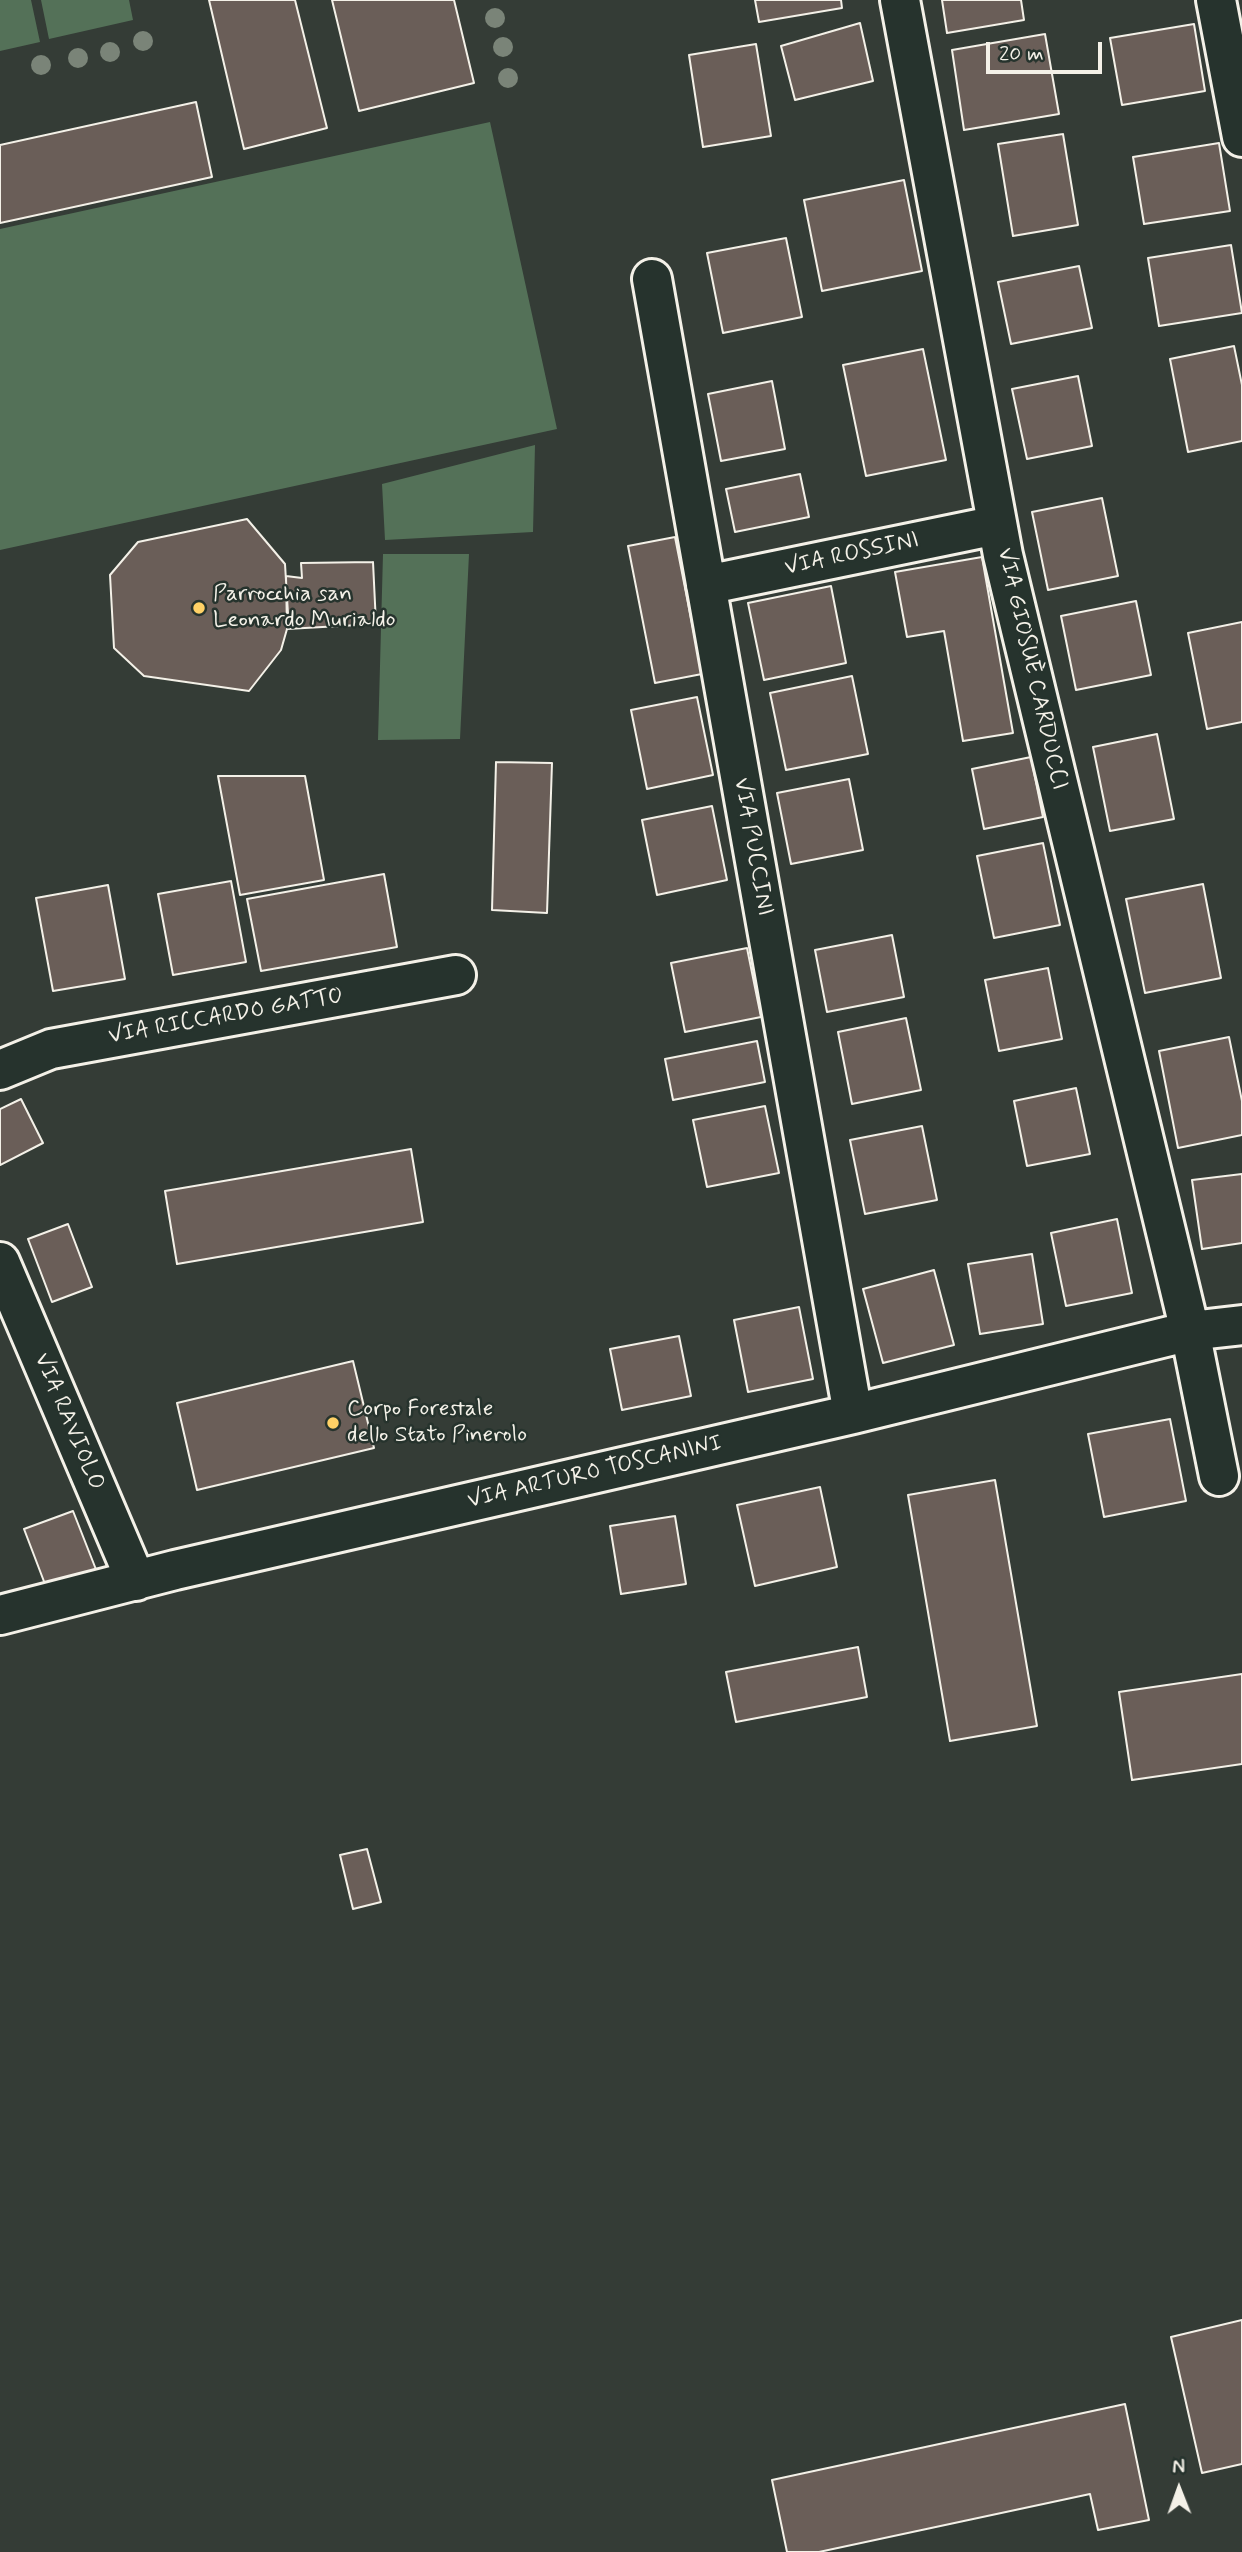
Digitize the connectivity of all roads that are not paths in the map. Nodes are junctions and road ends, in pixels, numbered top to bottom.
1 (900, 0) edge
2 (1216, 0) edge
3 (1242, 137) edge
4 (652, 279) dead end
5 (997, 525) junction
6 (706, 585) junction
7 (456, 975) dead end
8 (0, 1070) edge
9 (0, 1262) edge
10 (1242, 1325) edge
11 (1190, 1331) junction
12 (853, 1414) junction
13 (1219, 1476) dead end
14 (136, 1581) junction
15 (0, 1615) edge

1 - 5 street, VIA GIOSUÈ CARDUCCI
2 - 3 street
4 - 6 street, VIA PUCCINI
5 - 6 street, VIA ROSSINI
5 - 11 street, VIA GIOSUÈ CARDUCCI
6 - 12 street, VIA PUCCINI
7 - 8 street, VIA RICCARDO GATTO
9 - 14 street, VIA RAVIOLO
10 - 11 street, VIA ARTURO TOSCANINI
11 - 12 street, VIA ARTURO TOSCANINI
11 - 13 street
12 - 14 street, VIA ARTURO TOSCANINI
14 - 15 street, VIA ARTURO TOSCANINI

